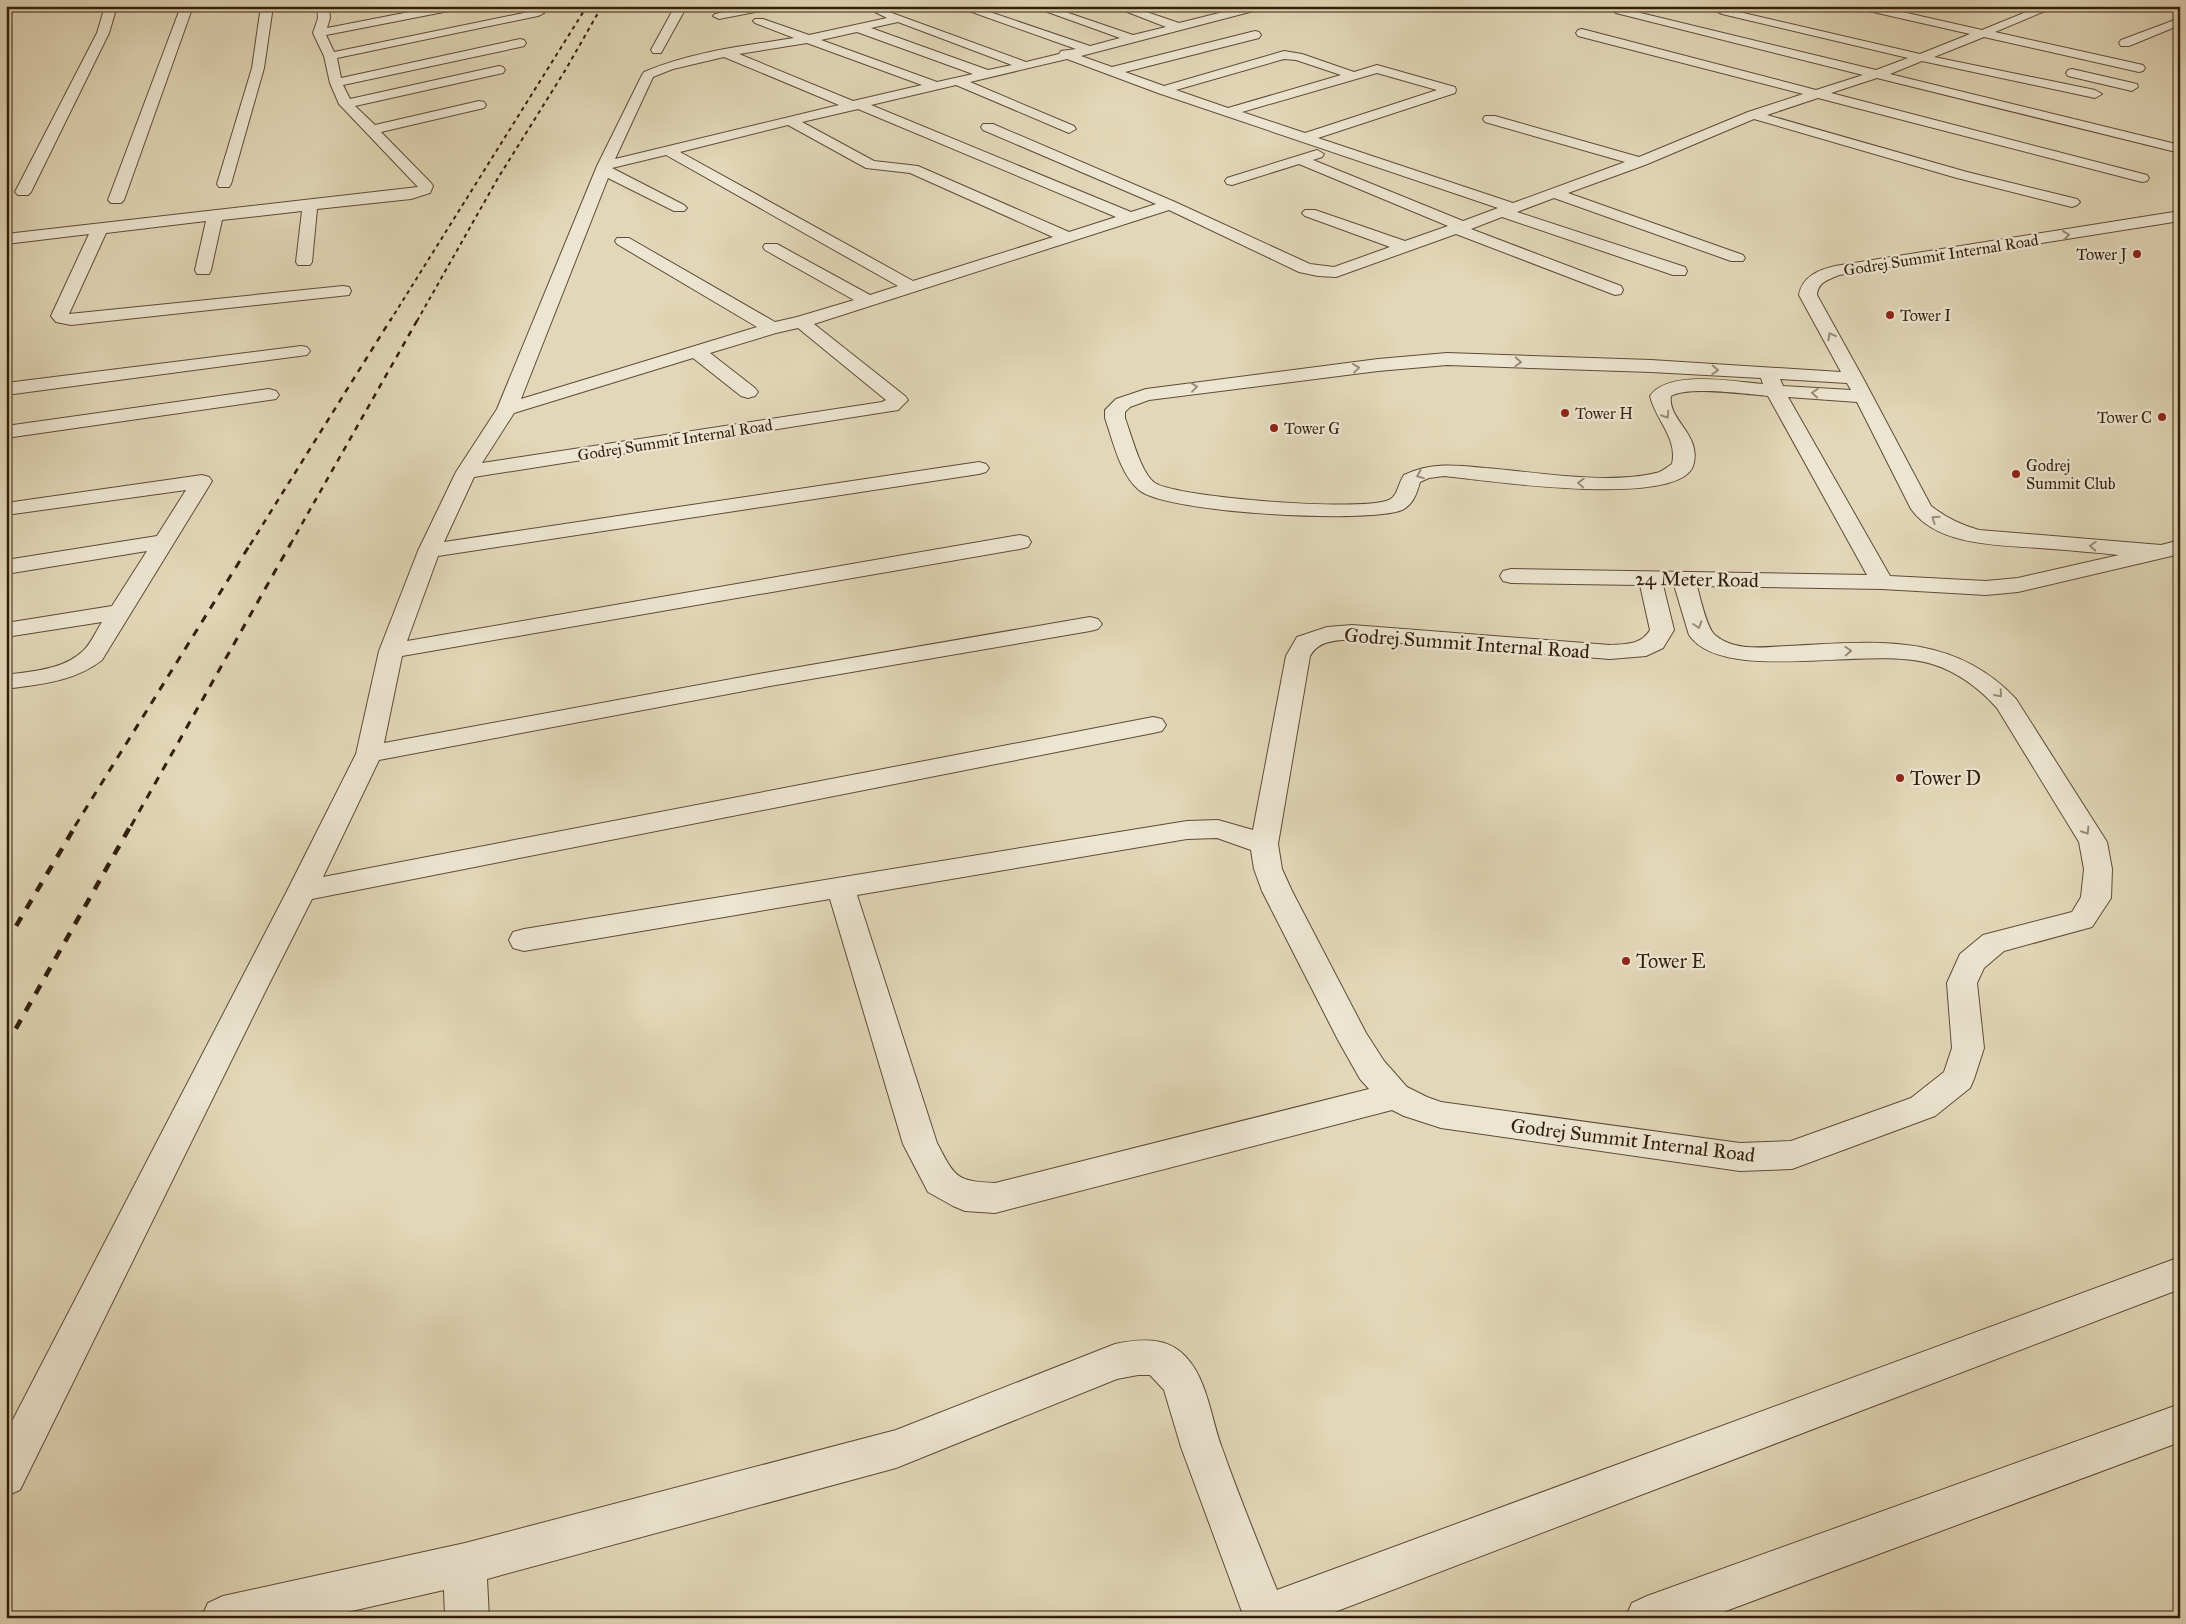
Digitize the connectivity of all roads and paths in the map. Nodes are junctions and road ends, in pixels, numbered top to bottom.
1 (111, 6) edge
2 (187, 6) edge
3 (267, 6) edge
4 (459, 6) edge
5 (681, 6) edge
6 (770, 6) edge
7 (960, 6) edge
8 (1036, 6) edge
9 (1117, 6) edge
10 (1213, 6) edge
11 (1261, 6) edge
12 (1634, 6) edge
13 (1738, 6) edge
14 (1860, 6) edge
15 (2052, 6) edge
16 (872, 9) dead end
17 (327, 10) edge
18 (538, 13) dead end
19 (1233, 13) junction
20 (719, 16) dead end
21 (898, 18) junction
22 (1694, 19) dead end
23 (840, 20) dead end
24 (760, 21) dead end
25 (2180, 21) edge
26 (1676, 24) junction
27 (857, 27) junction
28 (1178, 27) junction
29 (319, 33) junction
30 (1582, 33) dead end
31 (1985, 34) junction
32 (1254, 35) dead end
33 (1131, 38) junction
34 (808, 39) junction
35 (1936, 41) dead end
36 (520, 43) dead end
37 (2126, 43) dead end
38 (1954, 46) junction
39 (1087, 49) junction
40 (657, 50) dead end
41 (1973, 50) dead end
42 (724, 53) junction
43 (1065, 54) junction
44 (330, 56) junction
45 (1923, 58) junction
46 (1025, 66) junction
47 (2139, 68) dead end
48 (499, 70) dead end
49 (2057, 70) dead end
50 (1112, 71) junction
51 (989, 74) junction
52 (1352, 75) junction
53 (1876, 75) junction
54 (957, 81) junction
55 (336, 83) junction
56 (937, 86) junction
57 (2132, 87) dead end
58 (1163, 90) junction
59 (1820, 93) junction
60 (2095, 94) dead end
61 (346, 104) junction
62 (478, 105) dead end
63 (856, 106) junction
64 (1230, 111) junction
65 (1753, 115) junction
66 (1490, 118) dead end
67 (790, 121) junction
68 (988, 127) dead end
69 (1069, 128) dead end
70 (373, 130) junction
71 (1308, 137) junction
72 (1335, 148) junction
73 (669, 150) junction
74 (2180, 150) edge
75 (1299, 159) junction
76 (1640, 162) junction
77 (604, 168) junction
78 (2142, 178) dead end
79 (1232, 181) dead end
80 (224, 184) dead end
81 (23, 192) dead end
82 (1554, 193) junction
83 (116, 200) dead end
84 (2072, 202) dead end
85 (310, 205) junction
86 (1170, 205) junction
87 (679, 208) dead end
88 (1508, 210) junction
89 (1310, 213) dead end
90 (215, 215) junction
91 (2180, 216) edge
92 (1132, 218) junction
93 (1458, 227) junction
94 (100, 228) junction
95 (1067, 237) junction
96 (6, 239) edge
97 (623, 241) dead end
98 (1403, 246) junction
99 (771, 247) dead end
100 (1737, 258) dead end
101 (304, 262) dead end
102 (203, 270) dead end
103 (1679, 271) dead end
104 (910, 286) junction
105 (1615, 290) dead end
106 (343, 291) dead end
107 (869, 301) junction
108 (801, 322) junction
109 (772, 328) junction
110 (301, 351) dead end
111 (696, 351) junction
112 (1772, 382) junction
113 (1859, 387) junction
114 (6, 389) edge
115 (748, 392) dead end
116 (269, 396) dead end
117 (507, 409) junction
118 (6, 432) edge
119 (978, 468) dead end
120 (466, 472) junction
121 (6, 509) edge
122 (165, 541) junction
123 (1020, 542) dead end
124 (2169, 549) edge
125 (429, 551) junction
126 (6, 567) edge
127 (1511, 576) dead end
128 (1650, 578) junction
129 (1683, 579) junction
130 (1882, 582) junction
131 (2018, 585) joint
132 (120, 612) junction
133 (1090, 624) dead end
134 (6, 630) edge
135 (391, 651) junction
136 (6, 682) edge
137 (1153, 725) dead end
138 (369, 754) junction
139 (1264, 844) junction
140 (840, 886) junction
141 (302, 891) junction
142 (524, 940) dead end
143 (1395, 1096) junction
144 (2180, 1273) edge
145 (2180, 1423) edge
146 (6, 1476) edge
147 (465, 1564) junction
148 (1264, 1617) edge
149 (223, 1618) edge
150 (467, 1618) edge
151 (1647, 1618) edge

1 - 81 street
2 - 83 street
3 - 80 street
4 - 29 street
5 - 40 street
6 - 20 street
7 - 39 street
8 - 33 street
9 - 28 street
10 - 19 street
11 - 19 street
12 - 26 street
13 - 45 street
14 - 31 street
15 - 31 street
16 - 21 street
17 - 29 street
18 - 44 street
19 - 28 street
21 - 27 street
21 - 46 street
22 - 26 street
23 - 27 street
24 - 34 street
25 - 37 street
26 - 53 street
27 - 34 street
27 - 51 street
28 - 33 street
29 - 44 street
30 - 59 street
31 - 38 street
31 - 47 street
32 - 50 street
33 - 39 street
34 - 42 street
34 - 56 street
35 - 38 street
36 - 55 street
38 - 41 street
38 - 45 street
39 - 43 street
42 - 63 street
42 - 77 street
43 - 46 street
43 - 50 street
44 - 55 street
45 - 53 street
45 - 60 street
46 - 51 street
48 - 61 street
49 - 57 street
50 - 58 street
51 - 54 street
52 - 58 street
52 - 64 street
52 - 71 street
53 - 59 street
53 - 74 street
54 - 56 street
54 - 69 street
55 - 61 street
56 - 63 street
58 - 64 street
59 - 65 street
59 - 78 street
61 - 70 street
62 - 70 street
63 - 67 street
63 - 92 street
64 - 71 street
65 - 76 street
65 - 84 street
66 - 76 street
67 - 73 street
67 - 95 street
68 - 86 street
70 - 85 street
71 - 72 street
72 - 75 street
72 - 88 street
73 - 77 street
73 - 104 street
75 - 79 street
75 - 93 street
76 - 82 street
77 - 87 street
77 - 117 street
82 - 88 street
82 - 100 street
85 - 90 street
85 - 101 street
86 - 92 street
86 - 98 street
88 - 93 street
88 - 103 street
89 - 98 street
90 - 94 street
90 - 102 street
113 -> 91 street, Godrej Summit Internal Road
92 - 95 street
93 - 98 street
93 - 105 street
94 - 96 street
94 - 106 street
95 - 104 street
97 - 109 street
99 - 107 street
104 - 107 street
107 - 108 street
108 - 109 street
108 - 120 street, Godrej Summit Internal Road
109 - 111 street
110 - 114 street
111 - 115 street
111 - 117 street
112 -> 112 street
112 - 113 street
112 - 130 street
124 -> 113 street, Godrej Summit Internal Road
116 - 118 street
117 - 120 street
119 - 125 street
120 - 125 street
121 - 122 street
122 - 126 street
122 - 132 street
123 - 135 street
124 - 131 street, Godrej Summit Internal Road
125 - 135 street
127 - 128 street, 24 Meter Road
128 - 129 street, 24 Meter Road
128 - 139 street, Godrej Summit Internal Road
129 - 130 street, 24 Meter Road
129 -> 143 street, Godrej Summit Internal Road
130 - 131 street, 24 Meter Road
132 - 134 street
132 - 136 street
133 - 138 street
135 - 138 street
137 - 141 street
138 - 141 street
139 - 140 street
139 - 143 street, Godrej Summit Internal Road
140 - 142 street
140 - 143 street
141 - 146 street
144 - 148 street
145 - 151 street
147 - 148 street
147 - 149 street
147 - 150 street

